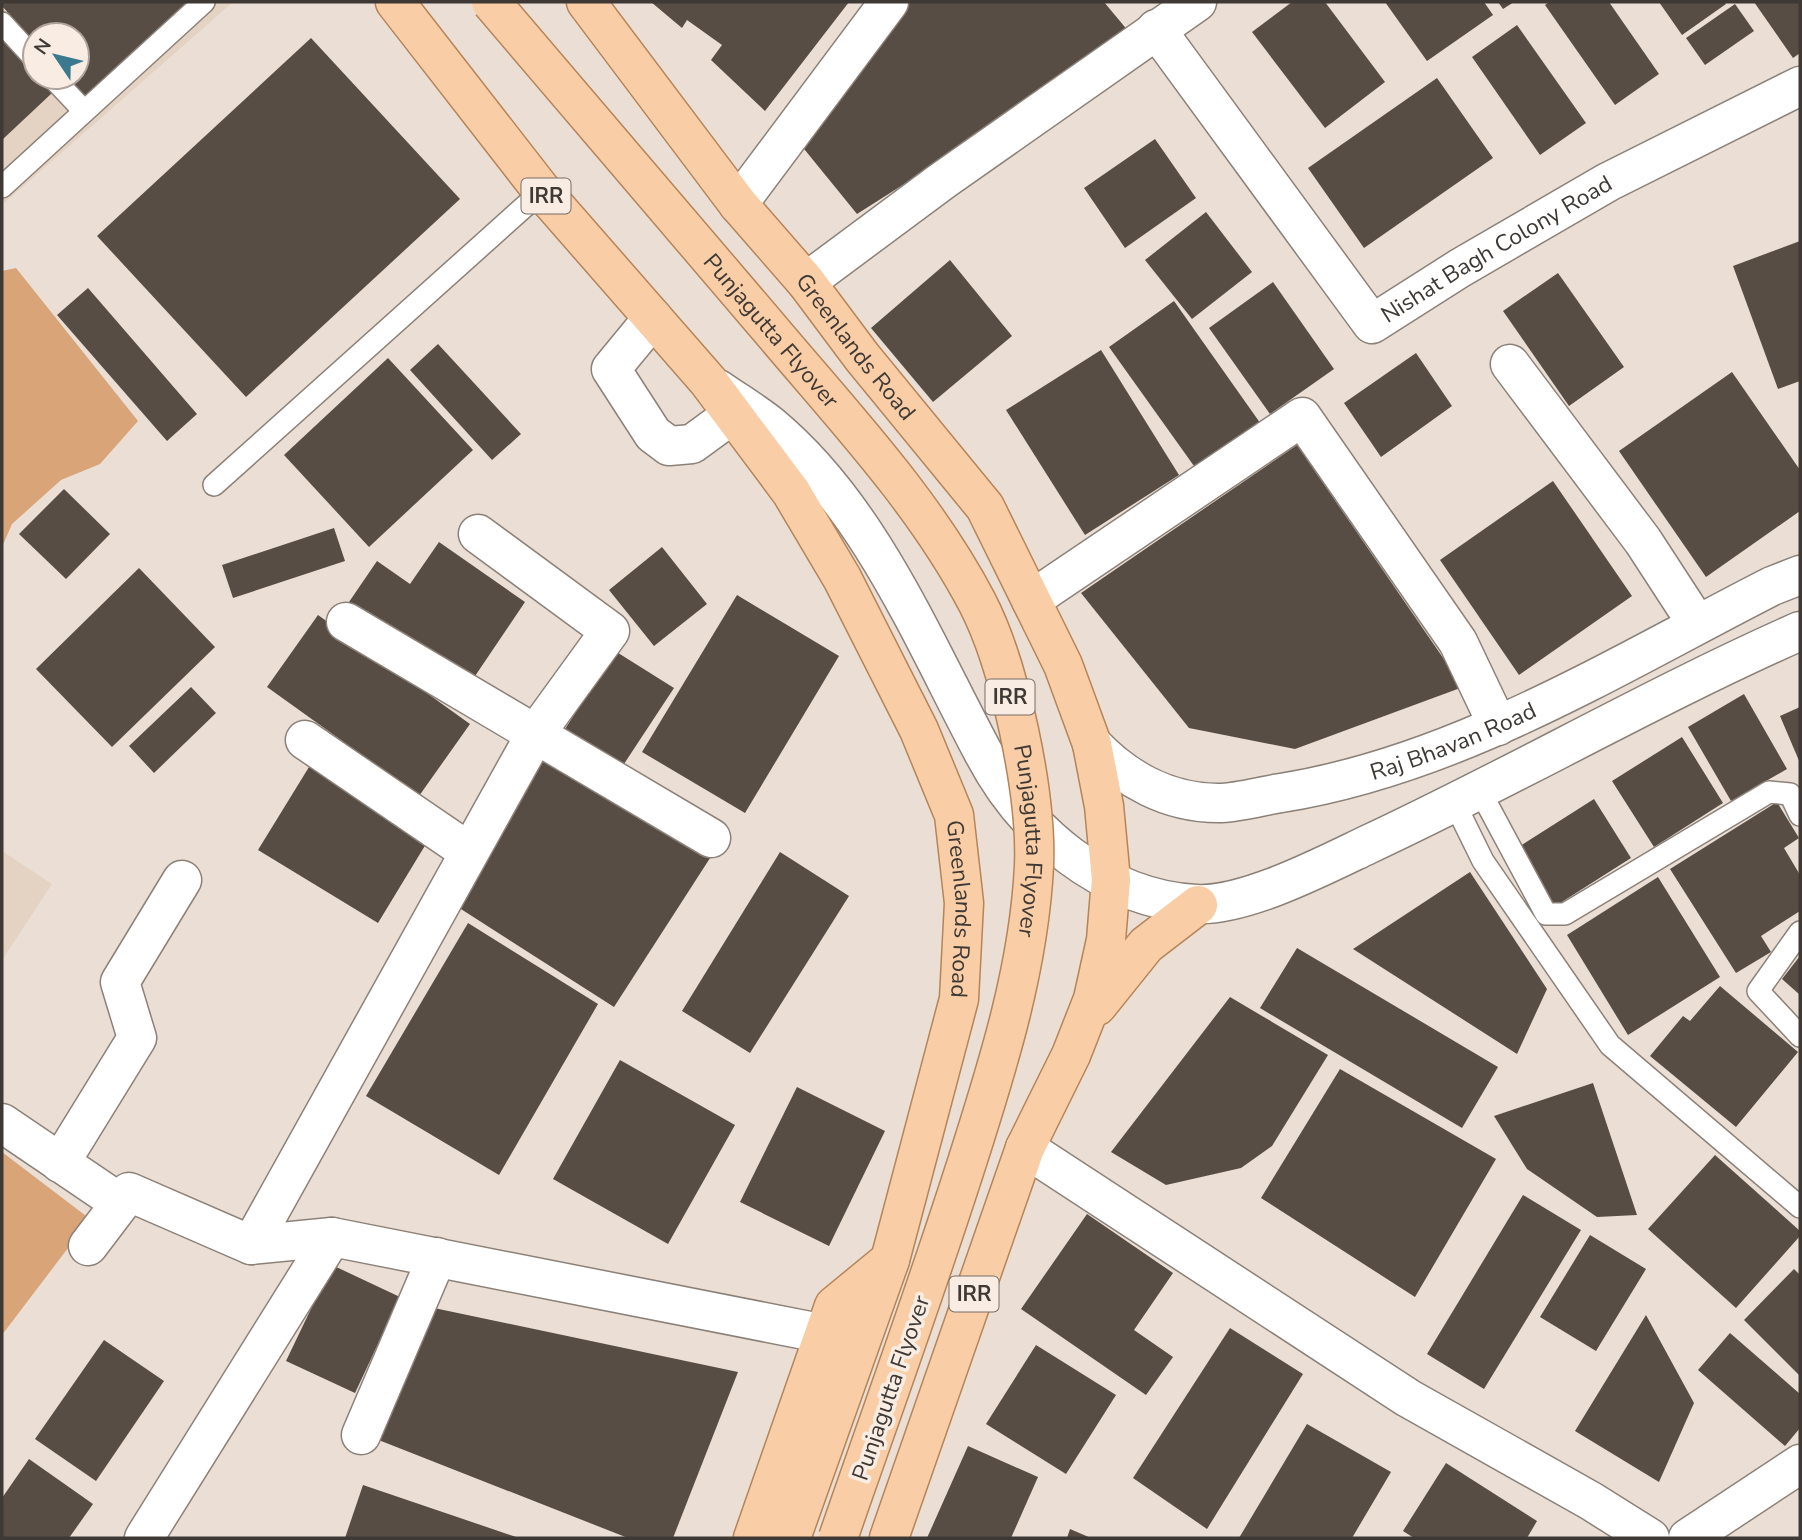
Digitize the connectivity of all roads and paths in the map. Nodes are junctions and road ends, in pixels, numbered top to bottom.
1 (204, 2) edge
2 (395, 2) edge
3 (491, 2) edge
4 (890, 2) edge
5 (1197, 2) edge
6 (593, 5) edge
7 (2, 23) edge
8 (1156, 29) junction
9 (21, 44) edge
10 (1800, 86) edge
11 (65, 91) edge
12 (84, 111) junction
13 (2, 187) edge
14 (542, 191) junction
15 (738, 204) junction
16 (806, 282) junction
17 (653, 318) junction
18 (1510, 364) dead end
19 (708, 381) junction
20 (733, 414) junction
21 (214, 485) dead end
22 (478, 534) dead end
23 (1800, 575) edge
24 (1031, 600) junction
25 (346, 622) dead end
26 (1697, 624) junction
27 (1800, 631) edge
28 (1498, 726) junction
29 (536, 733) junction
30 (305, 740) dead end
31 (1092, 744) junction
32 (1467, 798) junction
33 (1800, 814) edge
34 (711, 838) dead end
35 (469, 852) junction
36 (182, 880) dead end
37 (1111, 880) junction
38 (1198, 905) junction
39 (1800, 932) edge
40 (1800, 1036) edge
41 (1070, 1055) junction
42 (2, 1123) edge
43 (1024, 1148) junction
44 (60, 1163) junction
45 (120, 1203) junction
46 (1800, 1207) edge
47 (332, 1237) junction
48 (251, 1245) junction
49 (88, 1246) dead end
50 (437, 1257) junction
51 (890, 1261) junction
52 (825, 1334) junction
53 (361, 1435) dead end
54 (1800, 1464) edge
55 (144, 1538) edge
56 (753, 1538) edge
57 (791, 1538) edge
58 (838, 1538) edge
59 (889, 1538) edge
60 (1650, 1538) edge
61 (1688, 1538) edge

1 - 12 lane
2 - 14 main road, Greenlands Road / IRR
3 - 58 main road, Punjagutta Flyover / IRR, bridge
4 - 15 street
5 - 8 street
6 - 15 main road, Greenlands Road / IRR
7 - 9 lane
8 - 10 street, Nishat Bagh Colony Road
8 - 16 street
11 - 12 lane
12 - 13 lane
14 - 17 main road, Greenlands Road / IRR
14 - 21 lane
15 - 16 main road, Greenlands Road / IRR
16 - 24 main road, Greenlands Road / IRR
17 - 19 main road, Greenlands Road / IRR
17 - 20 street
18 - 26 street
19 - 20 main road, Greenlands Road / IRR
19 - 37 street, Greenlands Road / IRR
20 - 51 main road, Greenlands Road / IRR
22 - 29 street
23 - 26 street, Raj Bhavan Road
24 - 28 street
24 - 31 main road, Greenlands Road / IRR
25 - 29 street
26 - 28 street, Raj Bhavan Road
27 - 32 street
28 - 31 street, Raj Bhavan Road
29 - 34 street
29 - 35 street
30 - 35 street
31 - 37 main road, Greenlands Road / IRR
32 - 33 lane
32 - 38 street
32 - 46 lane
35 - 48 street
36 - 44 street
37 - 38 street
37 - 41 main road, Greenlands Road / IRR
38 - 41 main road
39 - 40 lane
41 - 43 main road, Greenlands Road / IRR
42 - 44 street
43 - 59 main road, Greenlands Road / IRR
43 - 60 street
44 - 45 street
45 - 48 street
45 - 49 street
47 - 48 street
47 - 50 street
47 - 55 street
50 - 52 street
50 - 53 street
51 - 52 main road
51 - 57 main road, Punjagutta Flyover / IRR
52 - 56 main road
54 - 61 street

